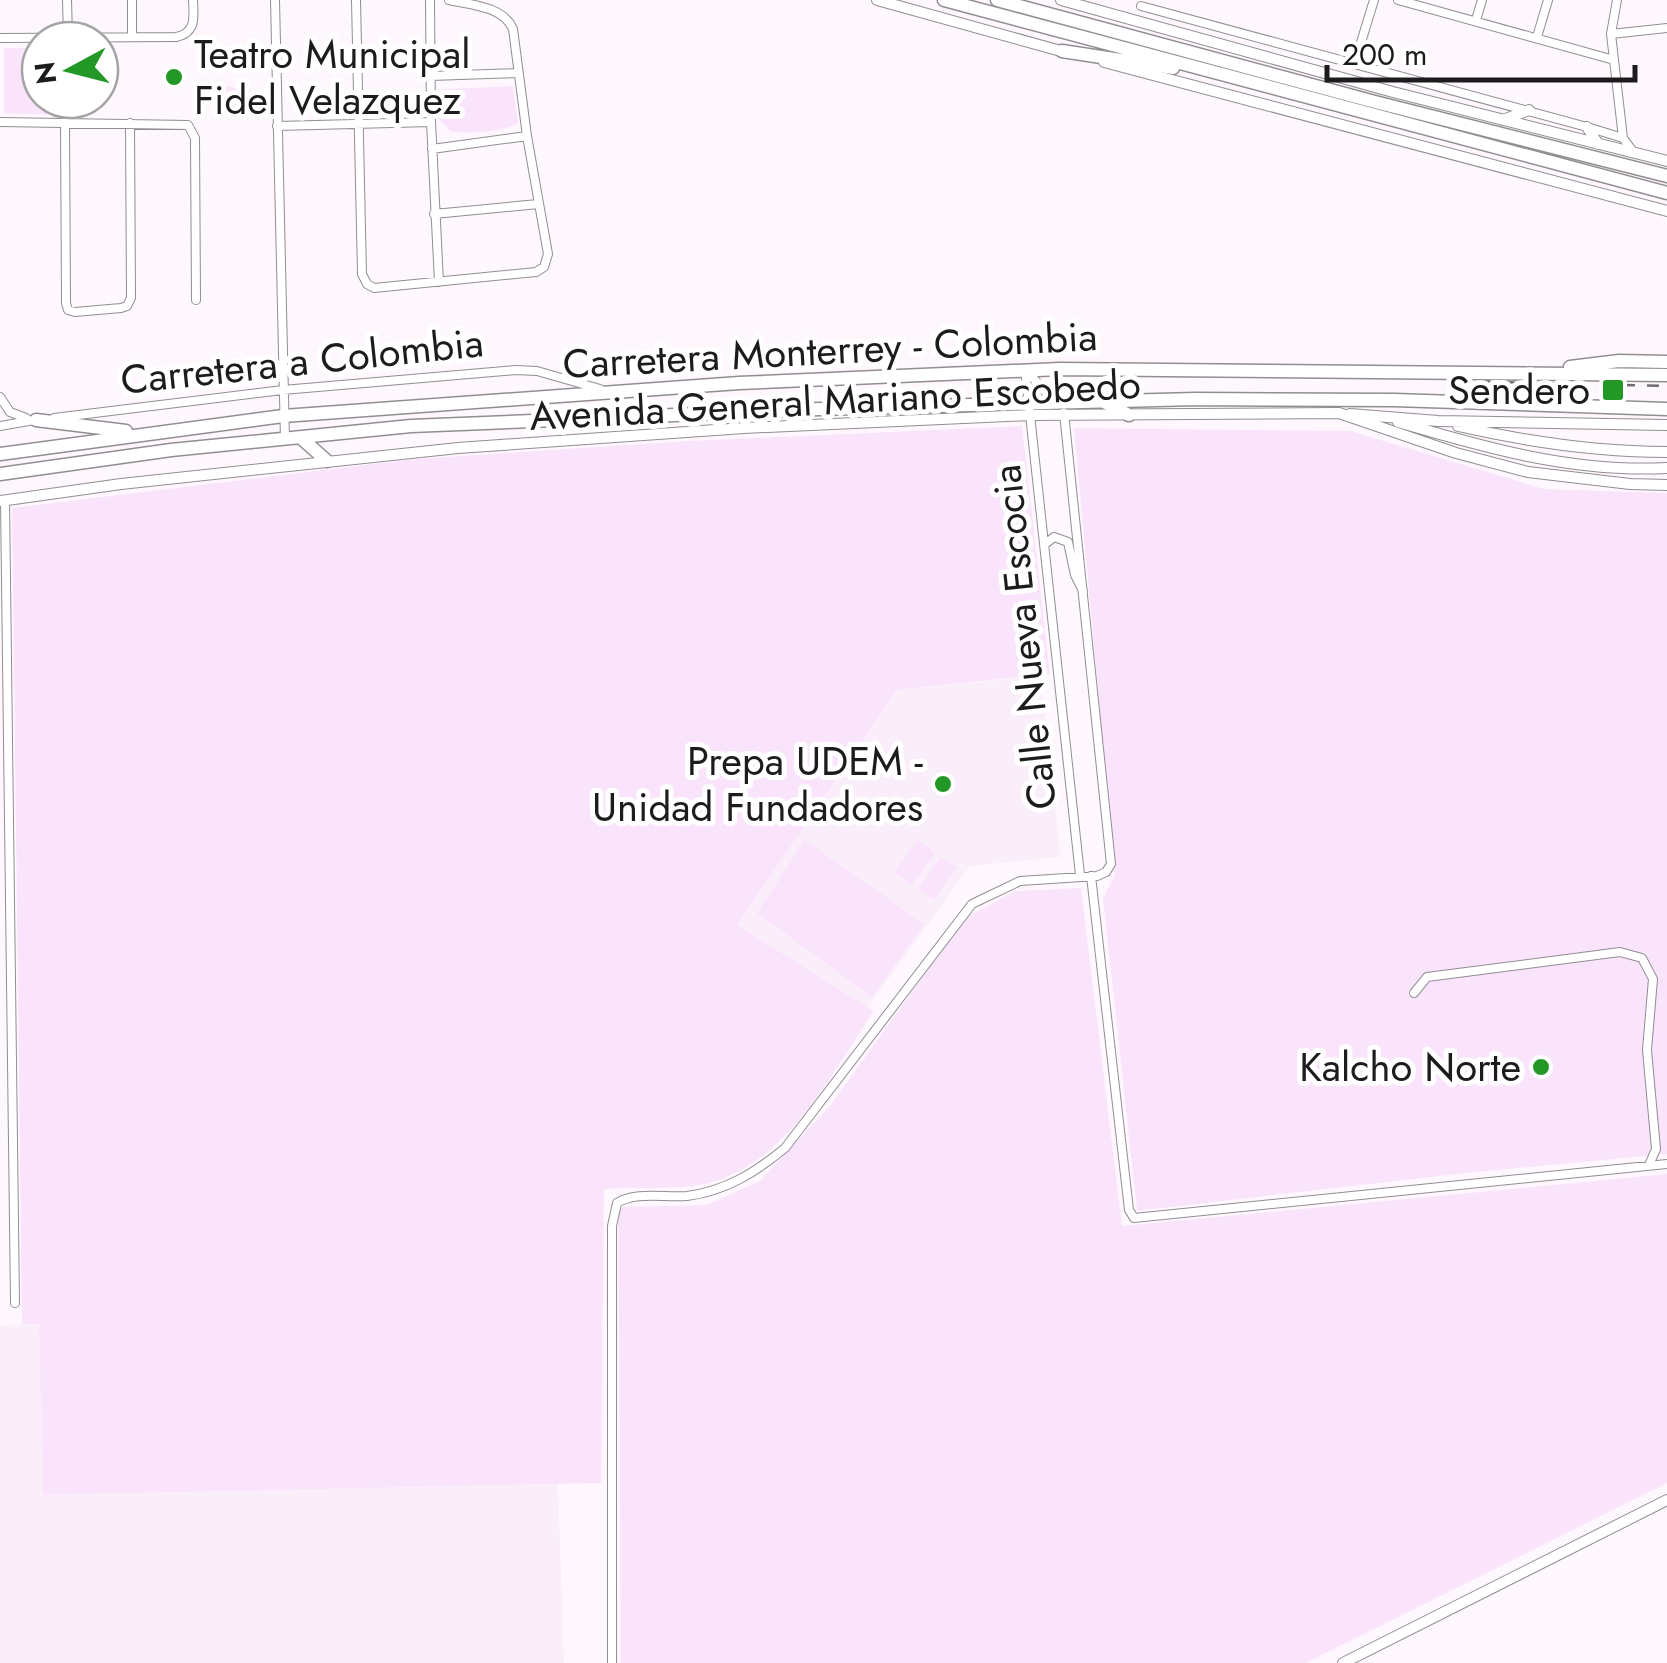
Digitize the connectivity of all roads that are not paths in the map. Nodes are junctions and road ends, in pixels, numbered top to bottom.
1 (132, 0) edge
2 (193, 0) edge
3 (275, 0) edge
4 (356, 0) edge
5 (430, 0) edge
6 (449, 0) edge
7 (876, 0) edge
8 (944, 0) edge
9 (997, 0) edge
10 (1060, 0) edge
11 (1374, 0) edge
12 (1398, 0) edge
13 (1482, 0) edge
14 (1548, 0) edge
15 (1617, 0) edge
16 (1413, 2) edge
17 (1142, 3) edge
18 (1476, 20) junction
19 (1139, 22) junction
20 (1667, 28) edge
21 (1611, 34) junction
22 (120, 37) edge
23 (132, 37) junction
24 (1537, 37) junction
25 (1305, 50) junction
26 (1062, 51) junction
27 (1614, 60) junction
28 (1355, 62) junction
29 (1299, 66) junction
30 (1197, 68) junction
31 (518, 73) junction
32 (431, 76) junction
33 (1435, 84) junction
34 (1429, 101) junction
35 (1529, 110) junction
36 (1504, 120) junction
37 (0, 122) edge
38 (431, 122) junction
39 (65, 123) junction
40 (130, 123) junction
41 (360, 124) junction
42 (277, 126) junction
43 (1587, 126) junction
44 (527, 136) junction
45 (1483, 138) junction
46 (1623, 138) junction
47 (1599, 145) junction
48 (432, 149) junction
49 (1634, 153) junction
50 (1667, 161) edge
51 (1667, 176) edge
52 (1667, 193) edge
53 (538, 204) junction
54 (1667, 211) edge
55 (434, 214) junction
56 (439, 282) junction
57 (196, 300) dead end
58 (1667, 362) edge
59 (1025, 370) junction
60 (1516, 374) junction
61 (1667, 375) edge
62 (283, 390) junction
63 (609, 390) junction
64 (0, 397) edge
65 (1053, 400) junction
66 (1100, 400) junction
67 (1667, 401) edge
68 (1030, 408) junction
69 (1628, 408) junction
70 (1667, 409) edge
71 (1339, 413) junction
72 (1066, 415) junction
73 (1373, 415) junction
74 (283, 416) junction
75 (1129, 416) junction
76 (36, 420) junction
77 (1438, 421) junction
78 (0, 426) edge
79 (1667, 426) edge
80 (144, 433) junction
81 (301, 438) junction
82 (284, 440) junction
83 (1667, 452) edge
84 (0, 454) edge
85 (327, 461) junction
86 (1667, 468) edge
87 (0, 474) edge
88 (1667, 485) edge
89 (2, 501) edge
90 (1044, 545) junction
91 (3, 593) edge
92 (1085, 594) junction
93 (5, 804) edge
94 (1080, 875) junction
95 (1091, 876) junction
96 (1414, 994) dead end
97 (0, 996) edge
98 (11, 996) junction
99 (1667, 1164) edge
100 (1649, 1165) junction
101 (0, 1191) edge
102 (12, 1191) junction
103 (14, 1303) dead end
104 (1667, 1500) edge
105 (612, 1663) edge
106 (1343, 1663) edge

1 - 23 street
2 - 23 street
3 - 42 street
4 - 41 street
5 - 32 street
6 - 31 street
7 - 26 street
8 - 30 main road
9 - 45 main road
10 - 19 street
11 - 28 street
12 - 16 street
13 - 18 street
14 - 24 street
15 - 21 street
16 - 18 street
17 - 19 street
17 - 25 street
18 - 24 street
19 - 29 street
20 - 21 street
21 - 27 street
22 - 23 street
24 - 27 street
25 - 28 street
25 - 29 street
26 - 30 main road
26 - 54 street
27 - 46 street
28 - 33 street
29 - 34 street
30 - 45 main road
31 - 32 street
31 - 44 street
32 - 38 street
33 - 34 street
33 - 35 street
34 - 36 street
35 - 36 street
35 - 43 street
36 - 47 street
37 - 39 street
38 - 41 street
38 - 48 street
39 - 40 street
39 - 40 street
40 - 57 street
41 - 42 street
41 - 56 street
42 - 62 street
43 - 46 street
43 - 47 street
44 - 48 street
44 - 53 street
45 - 51 main road
45 - 52 main road
46 - 49 street
47 - 49 street
48 - 55 street
49 - 50 street
53 - 55 street
53 - 56 street
55 - 56 street
58 - 60 main road
59 - 60 main road, Carretera Monterrey - Colombia
59 - 63 main road, Carretera Monterrey - Colombia
59 - 65 street, Calle Nueva Escocia
59 - 68 street, Calle Nueva Escocia
60 - 61 main road, Carretera Monterrey - Colombia
62 - 63 street, Carretera a Colombia
62 - 74 street
62 - 76 street, Carretera a Colombia
63 - 74 main road, Carretera Monterrey - Colombia
64 - 76 street
65 - 66 main road, Carretera Monterrey - Colombia
65 - 68 main road, Carretera Monterrey - Colombia
65 - 72 street, Calle Nueva Escocia
66 - 69 main road, Carretera Monterrey - Colombia
66 - 75 main road
67 - 69 main road
68 - 72 street, Avenida General Mariano Escobedo
68 - 81 main road, Carretera Monterrey - Colombia
68 - 85 street, Avenida General Mariano Escobedo
68 - 90 street, Calle Nueva Escocia
69 - 70 main road, Carretera Monterrey - Colombia
71 - 73 street
71 - 75 street, Avenida General Mariano Escobedo
71 - 88 street, Avenida General Mariano Escobedo
72 - 75 street, Avenida General Mariano Escobedo
72 - 92 street, Calle Nueva Escocia
73 - 77 street
73 - 86 street
74 - 80 main road, Carretera Monterrey - Colombia
74 - 82 street
76 - 78 street, Carretera a Colombia
76 - 80 main road
77 - 79 street
77 - 83 street
80 - 84 main road, Carretera Monterrey - Colombia
81 - 82 main road, Carretera Monterrey - Colombia
81 - 85 main road
82 - 87 main road, Carretera Monterrey - Colombia
85 - 89 street, Avenida General Mariano Escobedo
89 - 91 street
90 - 92 street
90 - 94 street, Calle Nueva Escocia
91 - 93 street
92 - 95 street, Calle Nueva Escocia
93 - 98 street
94 - 95 street
94 - 105 street
95 - 100 street
96 - 100 street
97 - 98 street
98 - 102 street
99 - 100 street
101 - 102 street
102 - 103 street
104 - 106 street

